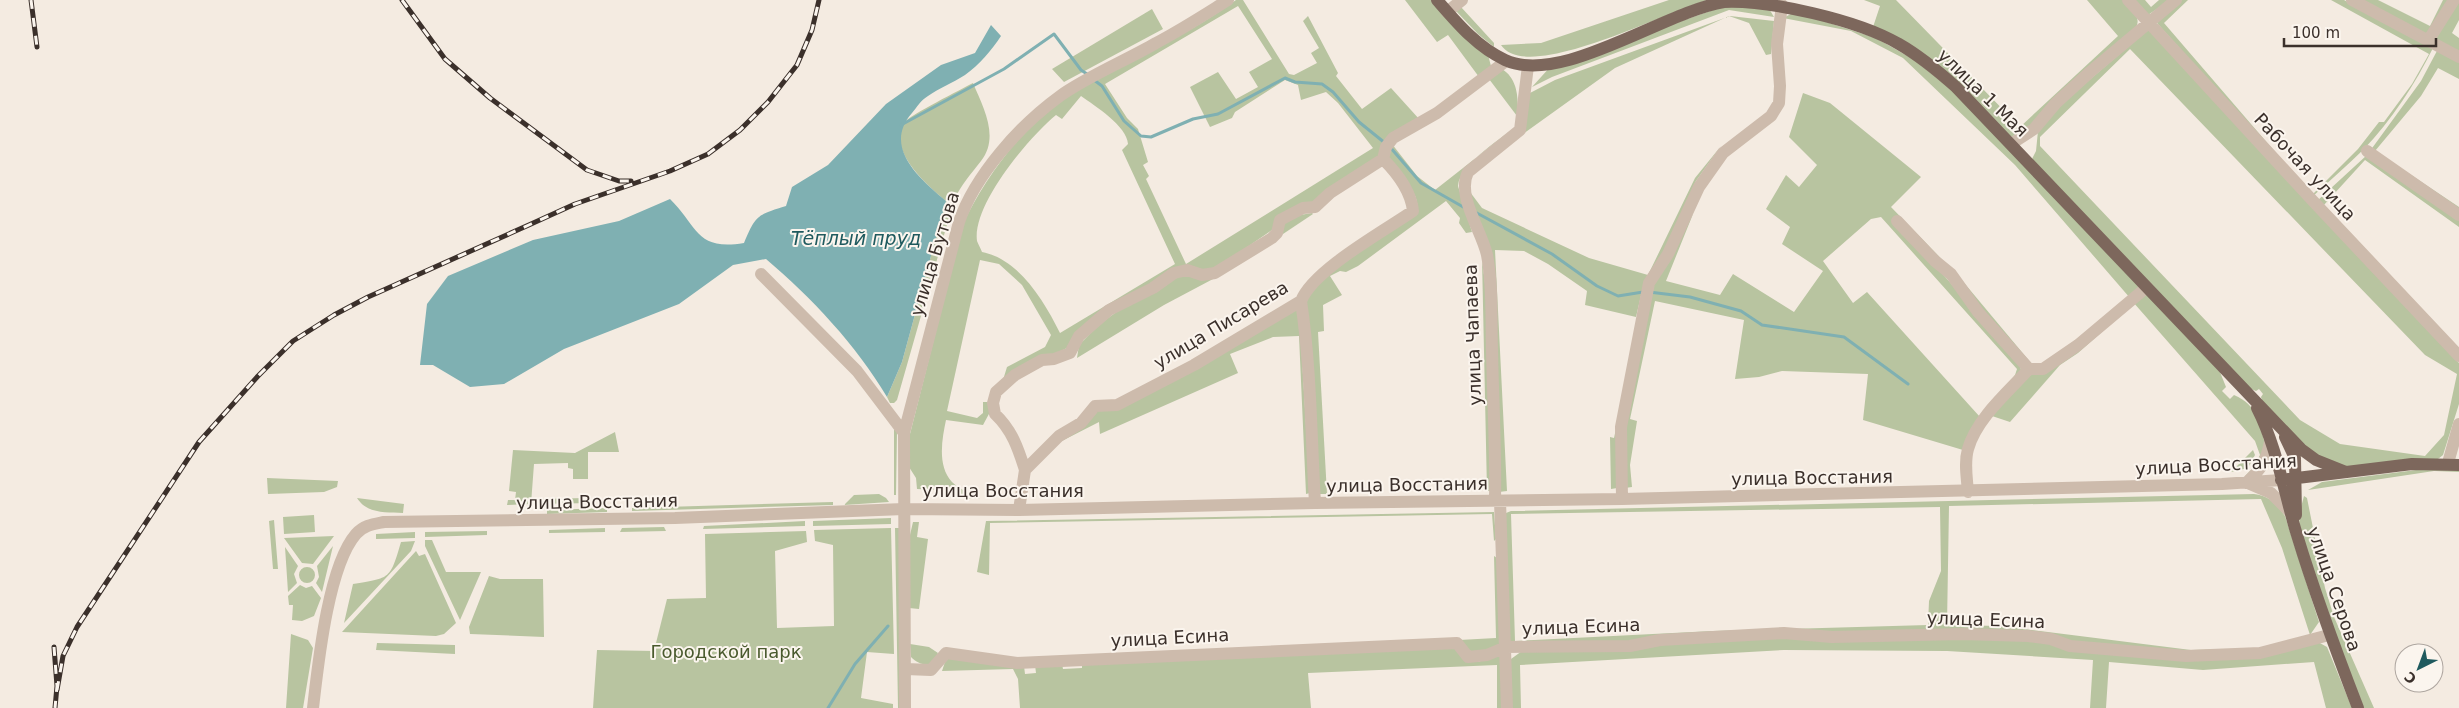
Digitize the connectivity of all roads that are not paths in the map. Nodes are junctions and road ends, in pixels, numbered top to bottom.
1 (1228, 0) edge
2 (1437, 0) edge
3 (1462, 0) edge
4 (2128, 0) edge
5 (2176, 0) edge
6 (2352, 0) edge
7 (2454, 0) edge
8 (1724, 1) edge
9 (1782, 5) junction
10 (1447, 12) junction
11 (2148, 23) junction
12 (2428, 40) junction
13 (2459, 57) edge
14 (1506, 60) junction
15 (1528, 66) junction
16 (2011, 144) junction
17 (2367, 151) dead end
18 (1383, 158) junction
19 (2459, 215) edge
20 (1897, 221) dead end
21 (761, 274) dead end
22 (2147, 287) junction
23 (1301, 301) junction
24 (2459, 356) edge
25 (2029, 369) junction
26 (2252, 399) junction
27 (2273, 420) junction
28 (2459, 424) edge
29 (904, 433) junction
30 (2270, 441) junction
31 (2453, 464) edge
32 (1025, 470) junction
33 (2346, 472) junction
34 (2322, 475) junction
35 (2296, 479) junction
36 (2281, 480) junction
37 (2246, 483) junction
38 (1968, 492) junction
39 (1622, 499) junction
40 (1498, 501) junction
41 (1315, 503) junction
42 (904, 509) junction
43 (1019, 510) junction
44 (2293, 511) junction
45 (2329, 635) junction
46 (1506, 647) junction
47 (906, 669) junction
48 (313, 708) edge
49 (905, 708) edge
50 (1507, 708) edge
51 (2358, 708) edge

1 - 29 street, улица Бутова
2 - 10 main road, улица 1 Мая
3 - 10 street
4 - 11 street, Рабочая улица
5 - 11 street
6 - 12 street
7 - 12 street
8 - 9 main road, улица 1 Мая
8 - 15 main road, улица 1 Мая
9 - 16 main road, улица 1 Мая
9 - 39 street
10 - 14 main road, улица 1 Мая
11 - 16 street
11 - 24 street, Рабочая улица
12 - 13 street
14 - 15 main road, улица 1 Мая
14 - 18 street
15 - 40 street, улица Чапаева
16 - 22 main road, улица 1 Мая
17 - 19 street
18 - 23 street, улица Писарева
18 - 32 street
20 - 25 street
21 - 29 street
22 - 25 street
22 - 26 main road, улица 1 Мая
23 - 32 street, улица Писарева
23 - 41 street
25 - 38 street
26 - 27 main road, улица 1 Мая
26 - 30 main road, улица 1 Мая
27 - 33 main road, улица 1 Мая
27 - 35 main road
28 - 31 street
29 - 42 street, улица Бутова
30 - 36 main road, улица 1 Мая
30 - 37 street
31 - 33 main road, улица Восстания
32 - 43 street
33 - 34 main road, улица Восстания
34 - 35 main road, улица Восстания
34 - 44 main road
35 - 36 main road, улица Восстания
35 - 44 main road
36 - 37 street, улица Восстания
36 - 44 main road, улица Серова
37 - 38 street, улица Восстания
37 - 44 street
38 - 39 street, улица Восстания
39 - 40 street, улица Восстания
40 - 41 street, улица Восстания
40 - 46 street, улица Чапаева
41 - 43 street, улица Восстания
42 - 43 street, улица Восстания
42 - 47 street, улица Бутова
42 - 48 street, улица Восстания
44 - 45 main road, улица Серова
45 - 46 street, улица Есина
45 - 51 main road, улица Серова
46 - 47 street, улица Есина
46 - 50 street, улица Чапаева
47 - 49 street, улица Бутова

